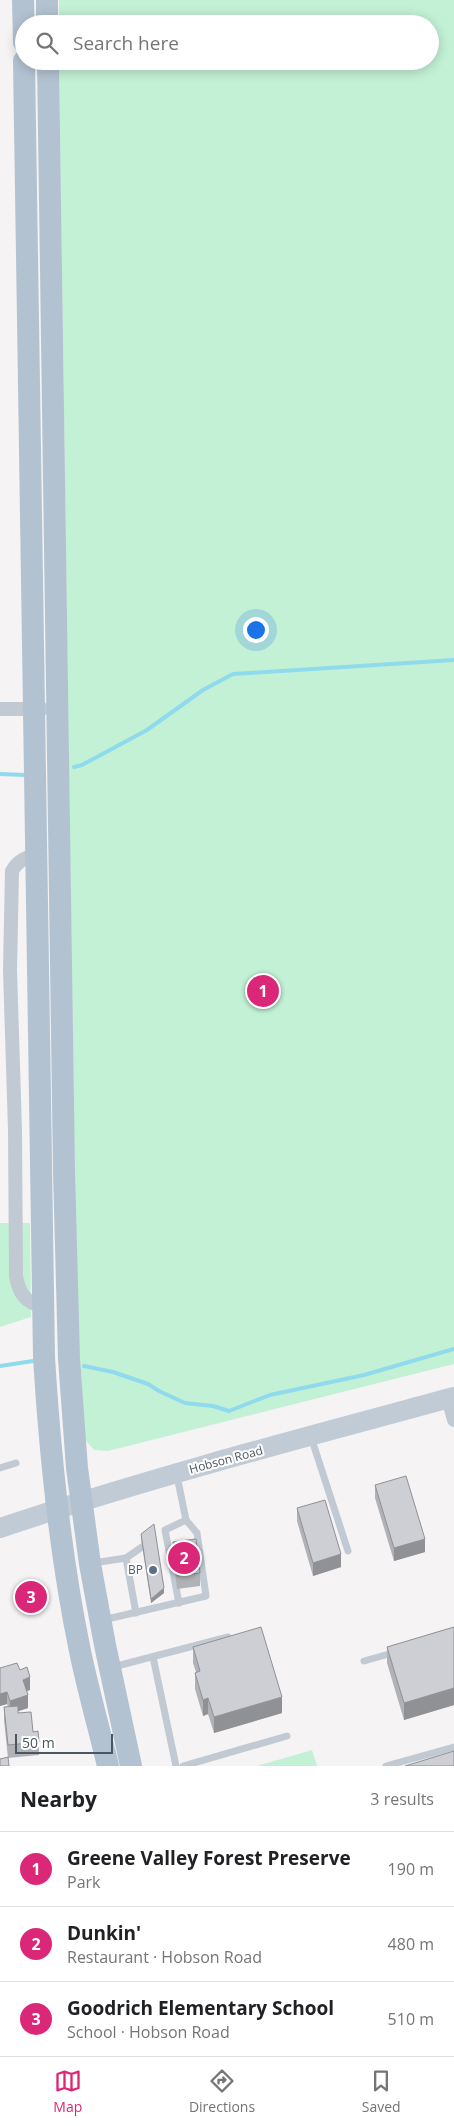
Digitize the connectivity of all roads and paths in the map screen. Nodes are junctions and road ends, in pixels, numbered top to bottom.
1 (23, 0) edge
2 (47, 0) edge
3 (23, 15) edge
4 (47, 15) edge
5 (24, 70) edge
6 (48, 70) edge
7 (0, 709) edge
8 (34, 709) junction
9 (58, 710) junction
10 (36, 854) junction
11 (6, 1066) edge
12 (43, 1306) junction
13 (451, 1397) edge
14 (454, 1420) edge
15 (311, 1437) junction
16 (16, 1463) dead end
17 (0, 1468) edge
18 (176, 1473) junction
19 (82, 1501) junction
20 (57, 1509) junction
21 (186, 1520) junction
22 (0, 1528) edge
23 (165, 1530) junction
24 (156, 1536) edge
25 (142, 1547) edge
26 (348, 1552) dead end
27 (126, 1558) junction
28 (90, 1564) junction
29 (179, 1603) junction
30 (136, 1613) junction
31 (100, 1621) junction
32 (238, 1634) edge
33 (400, 1650) edge
34 (154, 1657) junction
35 (364, 1661) dead end
36 (110, 1668) junction
37 (286, 1736) dead end
38 (454, 1747) edge
39 (108, 1766) edge
40 (130, 1766) edge
41 (176, 1766) edge
42 (183, 1766) edge
43 (386, 1766) edge

1 - 3 main road
2 - 4 main road
5 - 8 main road
6 - 9 main road
7 - 8 street
8 - 9 street
8 - 10 main road
9 - 19 main road
10 - 11 street
10 - 12 main road
11 - 12 street
12 - 20 main road
13 - 14 street
13 - 15 main road, Hobson Road
15 - 18 main road, Hobson Road
15 - 26 lane
16 - 17 lane
18 - 19 main road, Hobson Road
18 - 21 lane
19 - 20 main road, Hobson Road
19 - 28 main road
20 - 22 main road, Hobson Road
20 - 39 main road
21 - 23 lane
21 - 29 lane
23 - 24 lane
23 - 29 lane
25 - 27 lane
27 - 28 lane
27 - 30 lane
28 - 31 main road
29 - 30 lane
30 - 31 lane
31 - 36 main road
32 - 34 lane
33 - 35 lane
34 - 36 lane
34 - 41 lane
36 - 40 main road
37 - 42 lane
38 - 43 lane

